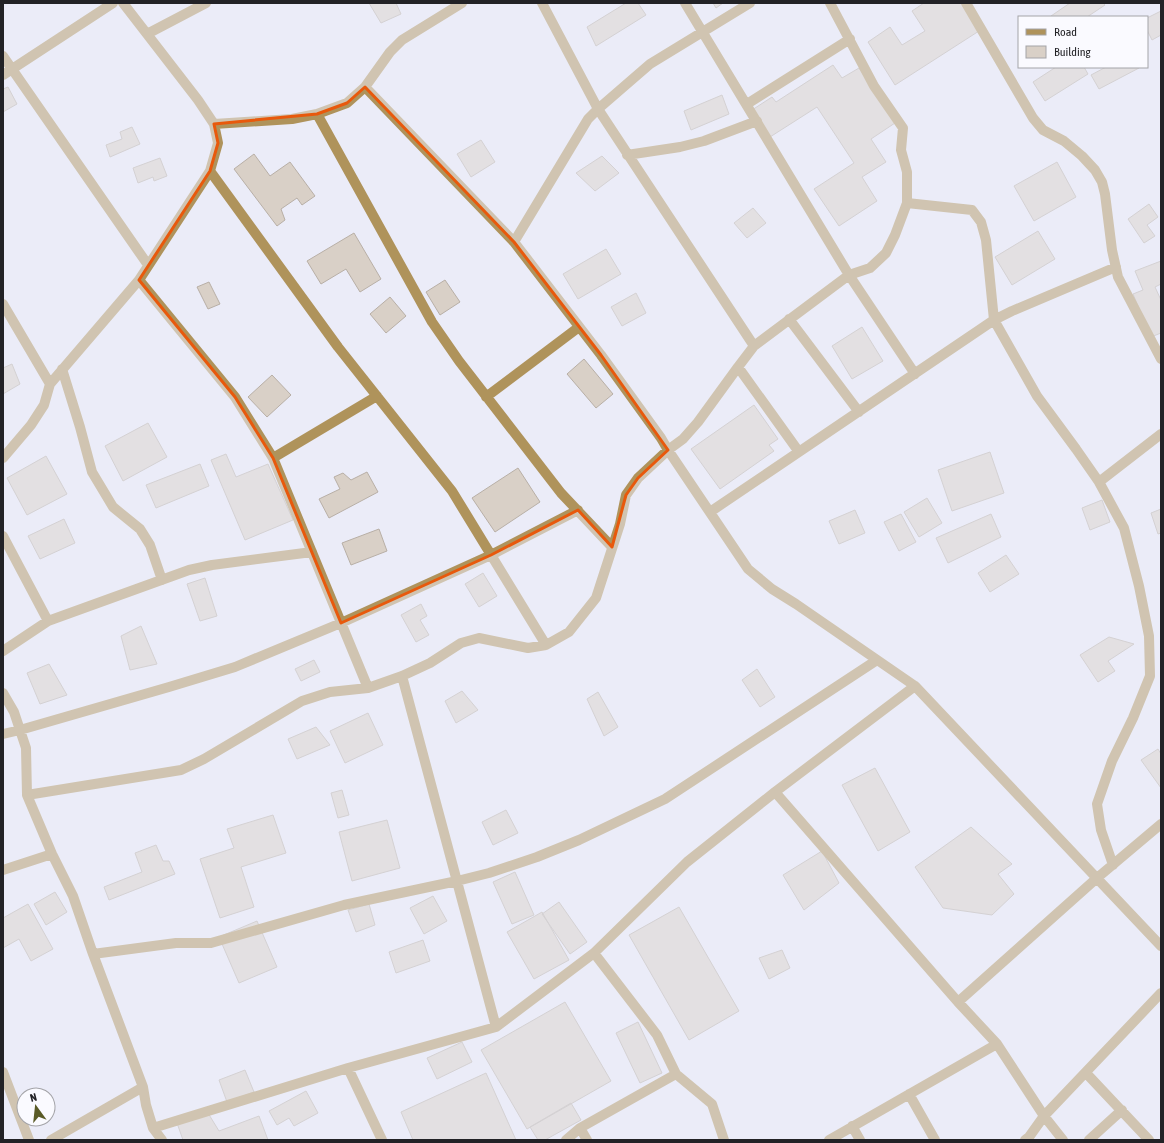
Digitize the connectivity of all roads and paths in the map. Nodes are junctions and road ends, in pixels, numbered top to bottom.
1 (113, 3) edge
2 (123, 3) edge
3 (206, 3) edge
4 (462, 3) edge
5 (542, 3) edge
6 (685, 3) edge
7 (750, 3) edge
8 (830, 3) edge
9 (966, 3) edge
10 (702, 33) junction
11 (147, 34) junction
12 (850, 39) junction
13 (3, 56) edge
14 (7, 72) edge
15 (365, 87) junction
16 (747, 104) junction
17 (598, 109) junction
18 (317, 114) junction
19 (757, 122) junction
20 (214, 124) junction
21 (627, 154) junction
22 (210, 171) junction
23 (907, 203) junction
24 (514, 242) junction
25 (148, 265) junction
26 (1116, 267) junction
27 (849, 274) junction
28 (138, 280) junction
29 (3, 304) edge
30 (790, 319) junction
31 (994, 320) junction
32 (579, 327) junction
33 (754, 346) junction
34 (1161, 359) edge
35 (738, 367) junction
36 (62, 369) junction
37 (915, 374) junction
38 (50, 384) junction
39 (377, 396) junction
40 (486, 397) junction
41 (859, 412) junction
42 (1161, 434) edge
43 (668, 450) junction
44 (799, 452) junction
45 (3, 458) edge
46 (273, 458) junction
47 (1099, 482) junction
48 (578, 510) junction
49 (710, 512) junction
50 (3, 536) edge
51 (612, 547) junction
52 (312, 552) junction
53 (491, 555) junction
54 (162, 580) junction
55 (48, 621) junction
56 (341, 623) junction
57 (546, 645) junction
58 (3, 651) edge
59 (877, 660) junction
60 (402, 676) junction
61 (915, 686) junction
62 (368, 688) junction
63 (3, 694) edge
64 (20, 730) junction
65 (3, 734) edge
66 (775, 792) junction
67 (27, 795) junction
68 (1161, 824) edge
69 (52, 854) junction
70 (1113, 865) junction
71 (3, 870) edge
72 (1097, 878) junction
73 (457, 881) junction
74 (1161, 946) edge
75 (594, 953) junction
76 (93, 954) junction
77 (1161, 992) edge
78 (958, 1002) junction
79 (496, 1027) junction
80 (997, 1044) junction
81 (348, 1068) junction
82 (3, 1072) edge
83 (1086, 1072) junction
84 (676, 1074) junction
85 (143, 1087) junction
86 (909, 1094) junction
87 (1122, 1110) junction
88 (1044, 1116) junction
89 (852, 1126) junction
90 (153, 1128) junction
91 (580, 1128) junction
92 (29, 1140) edge
93 (51, 1140) edge
94 (162, 1140) edge
95 (382, 1140) edge
96 (566, 1140) edge
97 (587, 1140) edge
98 (724, 1140) edge
99 (829, 1140) edge
100 (860, 1140) edge
101 (935, 1140) edge
102 (1025, 1140) edge
103 (1063, 1140) edge
104 (1089, 1140) edge
105 (1149, 1140) edge

1 - 14 street
2 - 11 street
3 - 11 street
4 - 15 street
5 - 17 street
6 - 10 street
7 - 10 street
8 - 12 street
9 - 26 street
10 - 16 street
10 - 17 street
11 - 20 street
12 - 16 street
12 - 23 street
13 - 14 street
14 - 25 street
15 - 18 street
15 - 24 street
16 - 19 street
17 - 21 street
17 - 24 street
18 - 20 street
18 - 40 street
19 - 21 street
19 - 27 street
20 - 22 street
21 - 33 street
22 - 25 street
22 - 39 street
23 - 27 street
23 - 31 street
24 - 32 street
25 - 28 street
26 - 31 street
26 - 34 street
27 - 30 street
27 - 37 street
28 - 36 street
28 - 46 street
29 - 38 street
30 - 33 street
30 - 41 street
31 - 37 street
31 - 47 street
32 - 40 street
32 - 43 street
33 - 35 street
35 - 43 street
35 - 44 street
36 - 38 street
36 - 54 street
37 - 41 street
38 - 45 street
39 - 46 street
39 - 53 street
40 - 48 street
41 - 44 street
42 - 47 street
43 - 49 street
43 - 51 street
44 - 49 street
46 - 52 street
47 - 70 street
48 - 51 street
48 - 53 street
49 - 59 street
50 - 55 street
51 - 57 street
52 - 54 street
52 - 56 street
53 - 56 street
53 - 57 street
54 - 55 street
55 - 58 street
56 - 62 street
56 - 64 street
57 - 60 street
59 - 61 street
59 - 73 street
60 - 62 street
60 - 73 street
61 - 66 street
61 - 72 street
62 - 67 street
63 - 64 street
64 - 65 street
64 - 67 street
66 - 75 street
66 - 78 street
67 - 69 street
68 - 70 street
69 - 71 street
69 - 76 street
70 - 72 street
72 - 74 street
72 - 78 street
73 - 76 street
73 - 79 street
75 - 79 street
75 - 84 street
76 - 85 street
77 - 83 street
78 - 80 street
79 - 81 street
80 - 86 street
80 - 88 street
81 - 90 street
81 - 95 street
82 - 92 street
83 - 87 street
83 - 88 street
84 - 91 street
84 - 98 street
85 - 90 street
85 - 93 street
86 - 89 street
86 - 101 street
87 - 104 street
87 - 105 street
88 - 102 street
88 - 103 street
89 - 99 street
89 - 100 street
90 - 94 street
91 - 96 street
91 - 97 street

